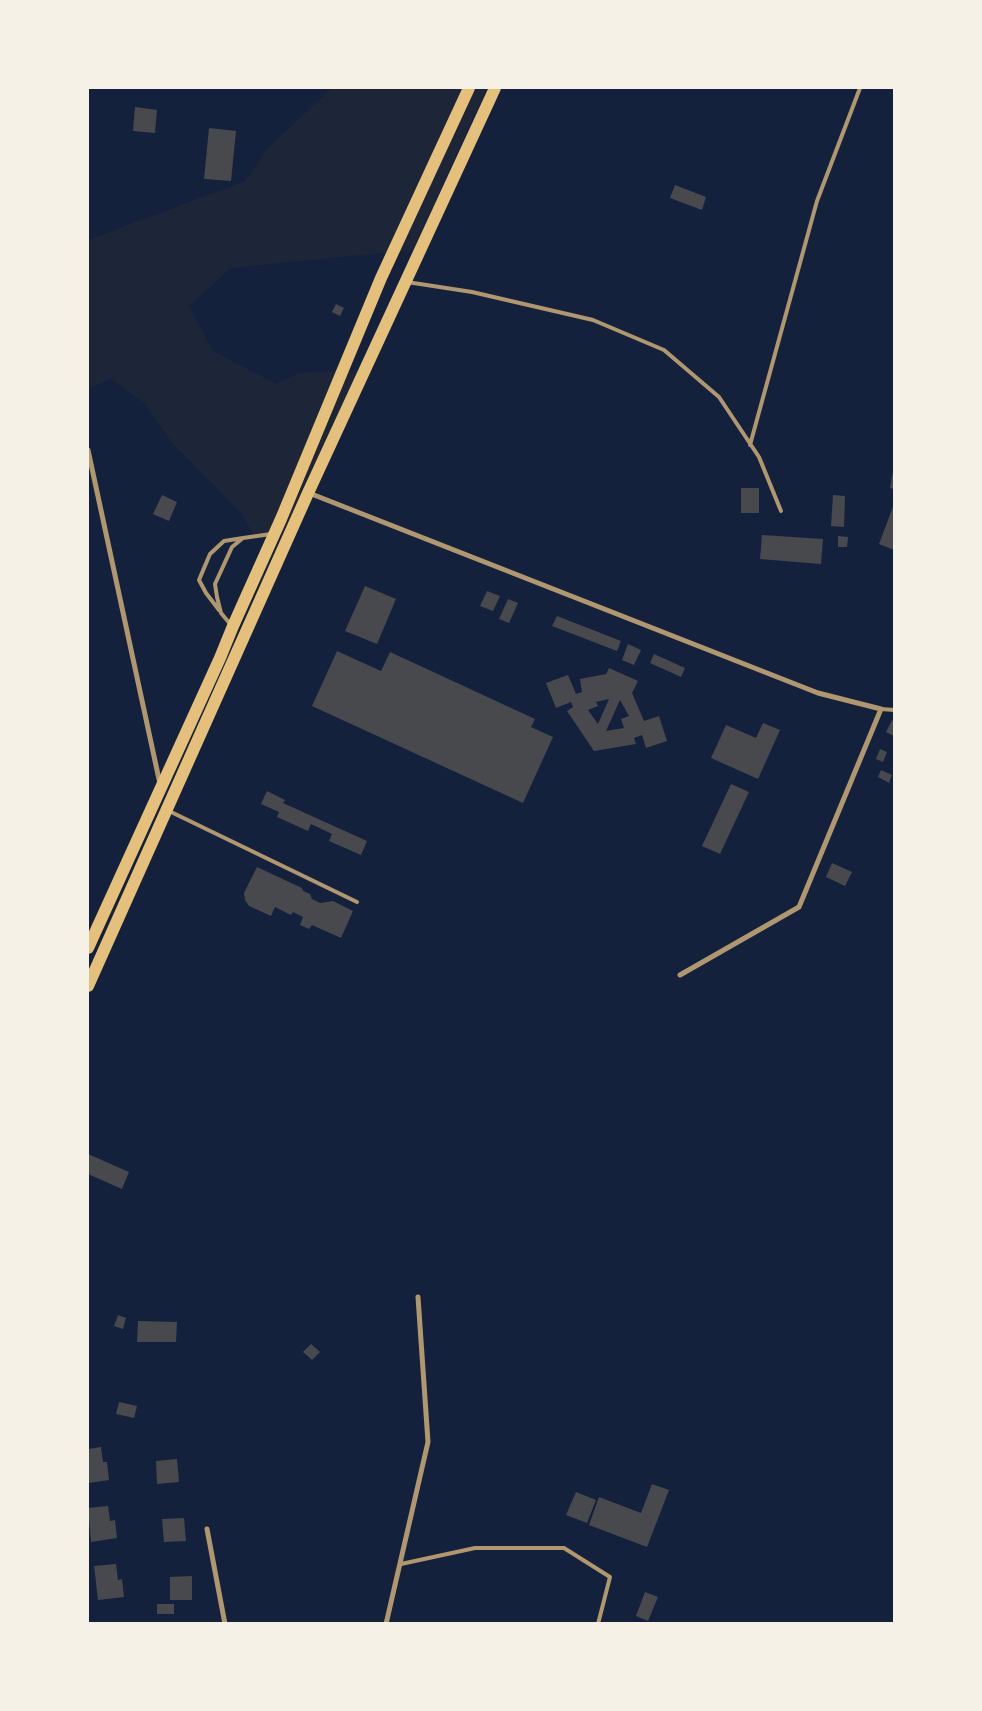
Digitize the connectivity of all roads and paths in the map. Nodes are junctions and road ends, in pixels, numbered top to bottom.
1 (469, 88) edge
2 (495, 88) edge
3 (858, 88) edge
4 (404, 282) junction
5 (750, 445) junction
6 (88, 450) edge
7 (308, 493) junction
8 (780, 511) dead end
9 (275, 533) junction
10 (243, 538) junction
11 (221, 613) junction
12 (232, 626) junction
13 (881, 709) junction
14 (894, 710) edge
15 (162, 791) junction
16 (166, 806) junction
17 (356, 902) dead end
18 (88, 948) edge
19 (680, 975) dead end
20 (88, 986) edge
21 (418, 1296) dead end
22 (207, 1529) dead end
23 (400, 1564) junction
24 (225, 1624) edge
25 (386, 1624) edge
26 (598, 1624) edge

1 - 9 main road
2 - 4 main road
3 - 5 lane
4 - 5 lane
4 - 7 main road
5 - 8 lane
6 - 15 street
7 - 13 street
7 - 16 main road
9 - 10 lane
9 - 12 main road
10 - 11 lane
10 - 11 lane
11 - 12 lane
12 - 15 main road
13 - 14 lane
13 - 19 street
15 - 18 main road
16 - 17 lane
16 - 20 main road
21 - 23 street
22 - 24 street
23 - 25 street
23 - 26 lane

